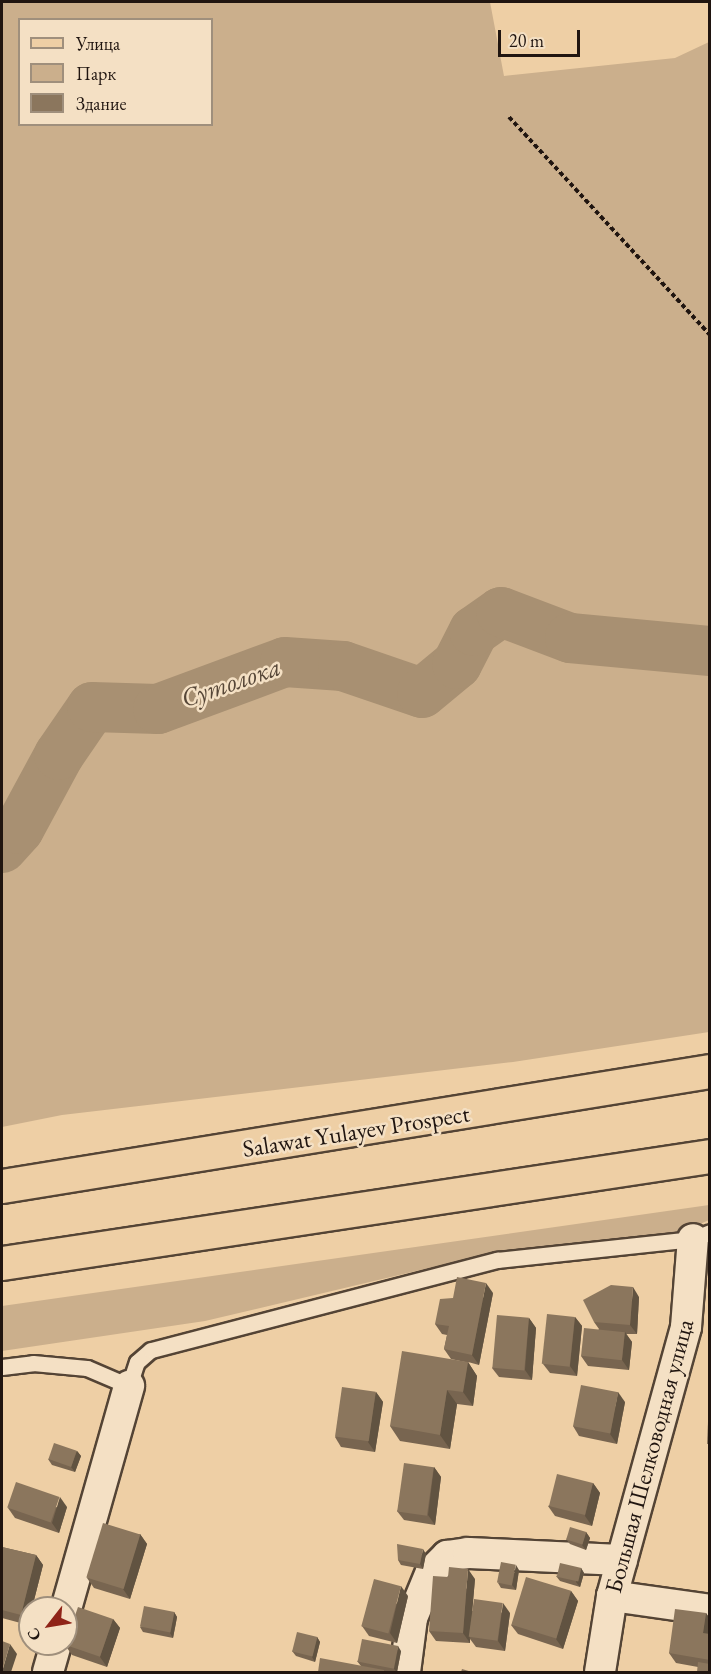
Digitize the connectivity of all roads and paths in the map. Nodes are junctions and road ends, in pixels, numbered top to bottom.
1 (509, 117) dead end
2 (710, 335) edge
3 (710, 1071) edge
4 (710, 1156) edge
5 (2, 1186) edge
6 (701, 1235) edge
7 (2, 1263) edge
8 (698, 1328) edge
9 (2, 1367) edge
10 (129, 1386) junction
11 (622, 1560) junction
12 (70, 1596) edge
13 (612, 1596) junction
14 (710, 1610) edge
15 (53, 1656) edge
16 (48, 1672) edge
17 (405, 1672) edge
18 (600, 1672) edge

1 - 2 path
3 - 5 main road, Salawat Yulayev Prospect
4 - 7 main road
6 - 8 street, Большая Шелководная улица
6 - 10 lane
8 - 11 street, Большая Шелководная улица
9 - 10 lane
10 - 12 street
11 - 13 street, Большая Шелководная улица
11 - 17 street
13 - 14 street
13 - 18 street, Большая Шелководная улица
15 - 16 street

